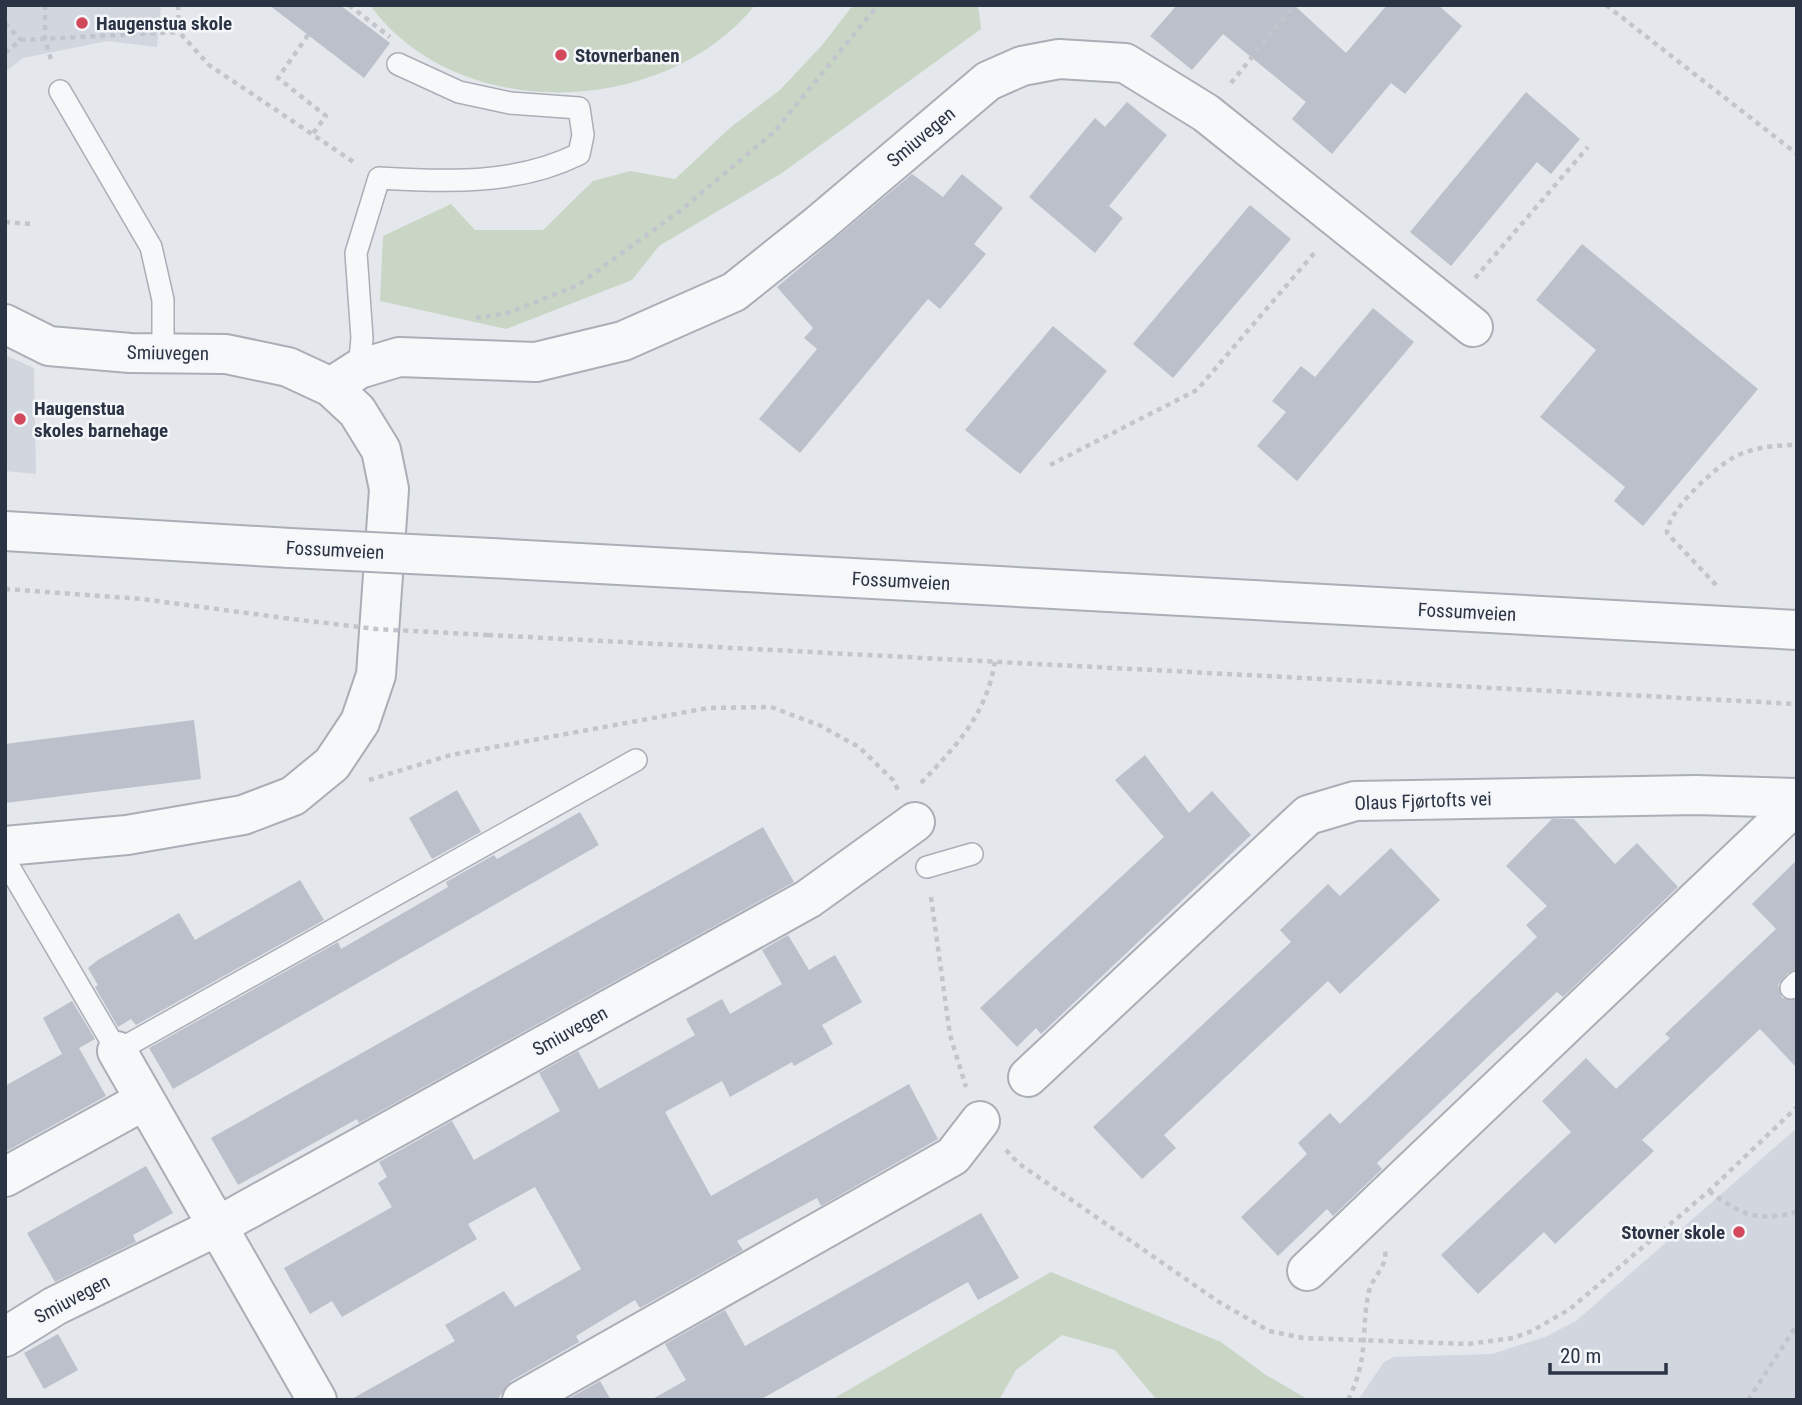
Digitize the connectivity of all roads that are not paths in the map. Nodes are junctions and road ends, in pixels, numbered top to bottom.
1 (398, 64) road end
2 (60, 90) road end
3 (1461, 317) road end
4 (5, 324) edge
5 (163, 354) junction
6 (345, 378) junction
7 (5, 531) edge
8 (1797, 630) edge
9 (636, 760) dead end
10 (1797, 798) edge
11 (1797, 804) edge
12 (909, 812) road end
13 (5, 846) edge
14 (972, 854) dead end
15 (5, 860) edge
16 (927, 867) road end
17 (117, 1051) junction
18 (1028, 1077) dead end
19 (145, 1100) junction
20 (980, 1121) road end
21 (5, 1177) edge
22 (216, 1227) junction
23 (1307, 1271) dead end
24 (5, 1337) edge
25 (317, 1400) edge
26 (522, 1400) edge

1 - 6 lane
2 - 5 lane
3 - 6 street, Smiuvegen
4 - 5 street, Smiuvegen
5 - 6 street, Smiuvegen
6 - 13 street, Smiuvegen
7 - 8 street, Fossumveien, bridge
9 - 17 lane
10 - 18 street, Olaus Fjørtofts vei
11 - 23 street
12 - 22 street, Smiuvegen
14 - 16 lane
15 - 17 lane
17 - 19 street
19 - 21 street
19 - 22 street
20 - 26 street
22 - 24 street, Smiuvegen
22 - 25 street

